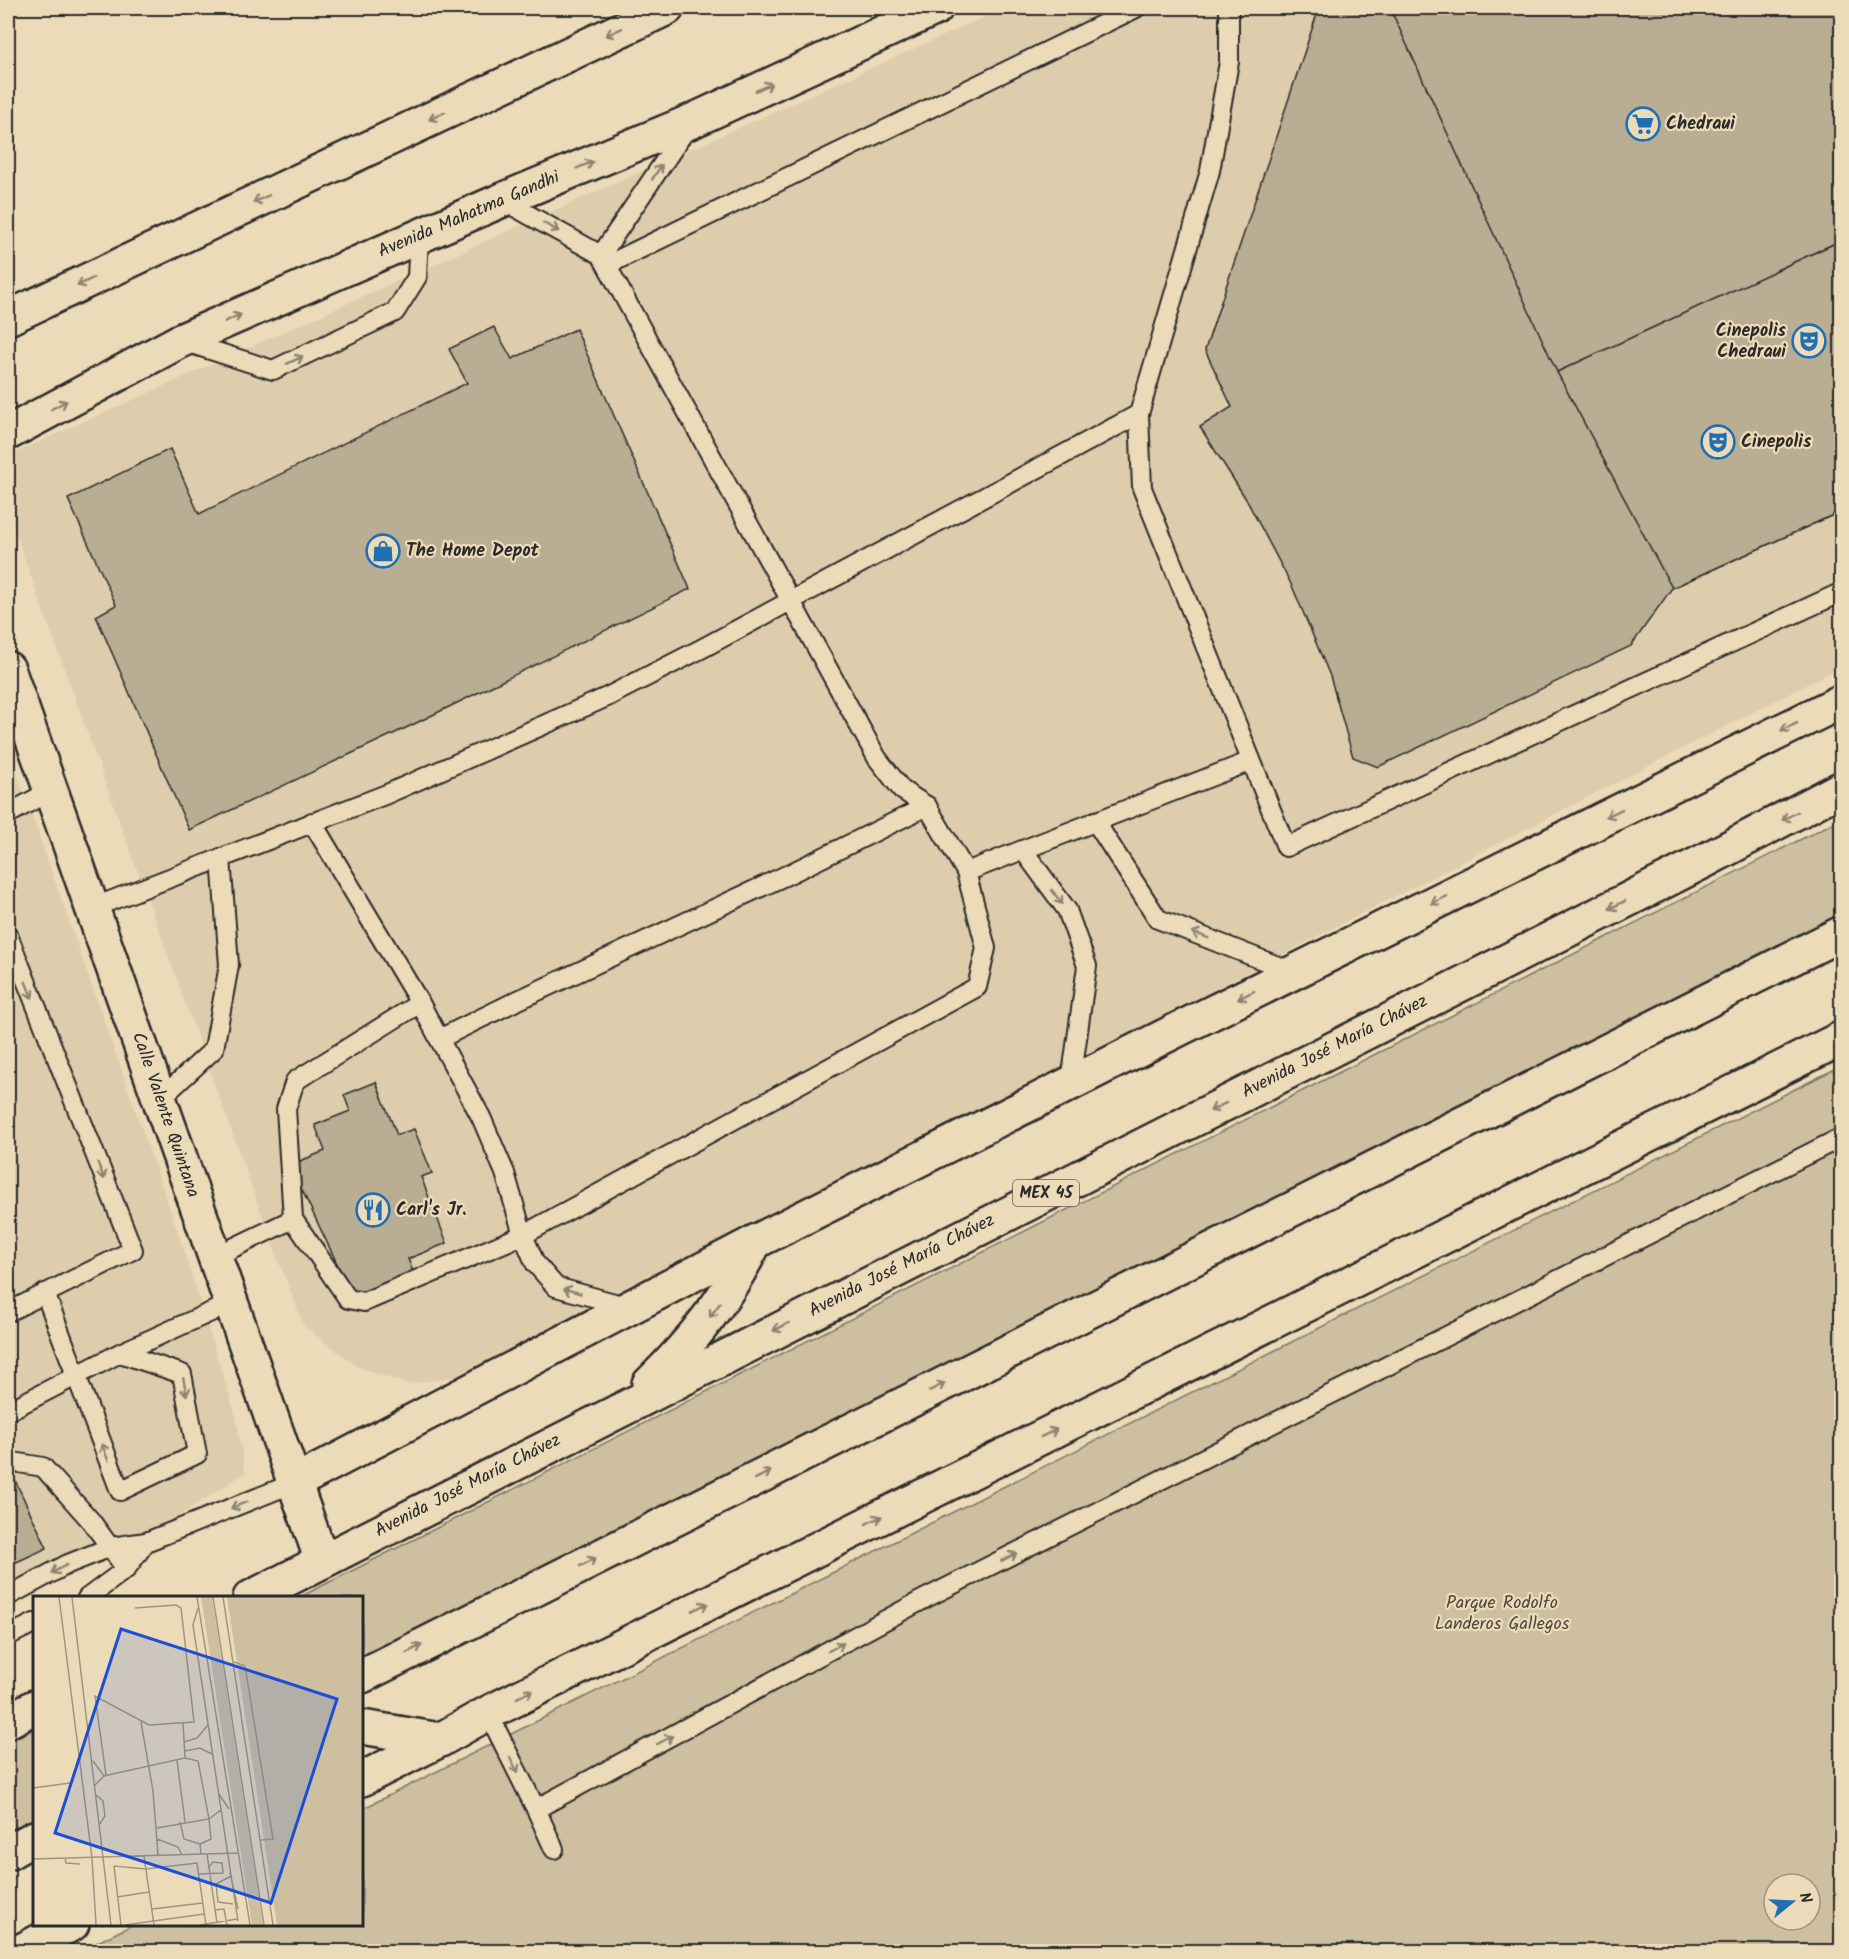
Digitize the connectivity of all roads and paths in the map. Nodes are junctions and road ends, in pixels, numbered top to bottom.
1 (667, 8) edge
2 (936, 8) edge
3 (1136, 8) edge
4 (1229, 8) edge
5 (692, 121) junction
6 (502, 200) junction
7 (419, 236) junction
8 (604, 260) junction
9 (8, 318) edge
10 (180, 341) junction
11 (1139, 414) junction
12 (8, 433) edge
13 (1842, 592) edge
14 (790, 600) junction
15 (8, 669) edge
16 (1842, 701) edge
17 (1251, 761) junction
18 (1842, 788) edge
19 (50, 790) junction
20 (927, 806) junction
21 (8, 814) edge
22 (1095, 821) junction
23 (312, 822) junction
24 (1023, 850) junction
25 (221, 858) junction
26 (966, 872) junction
27 (92, 908) junction
28 (1842, 933) edge
29 (8, 935) edge
30 (1293, 972) junction
31 (420, 1003) junction
32 (1842, 1038) edge
33 (439, 1039) junction
34 (1071, 1082) junction
35 (159, 1100) junction
36 (1842, 1137) edge
37 (293, 1219) junction
38 (523, 1234) junction
39 (755, 1242) junction
40 (214, 1257) junction
41 (45, 1293) junction
42 (231, 1304) junction
43 (629, 1307) junction
44 (8, 1312) edge
45 (120, 1353) junction
46 (76, 1375) junction
47 (8, 1411) edge
48 (613, 1412) junction
49 (8, 1464) edge
50 (294, 1483) junction
51 (146, 1542) junction
52 (111, 1547) junction
53 (322, 1561) junction
54 (126, 1569) junction
55 (8, 1596) edge
56 (90, 1596) edge
57 (254, 1596) edge
58 (33, 1624) edge
59 (8, 1636) edge
60 (363, 1675) edge
61 (33, 1708) edge
62 (488, 1713) junction
63 (8, 1721) edge
64 (363, 1727) edge
65 (440, 1740) junction
66 (363, 1778) edge
67 (536, 1809) junction
68 (33, 1839) edge
69 (554, 1849) dead end
70 (8, 1853) edge
71 (68, 1926) edge
72 (19, 1952) edge

1 -> 9 main road
5 -> 2 main road, Avenida Mahatma Gandhi
3 - 8 lane
4 - 11 lane
6 -> 5 main road, Avenida Mahatma Gandhi
8 -> 5 lane
6 - 7 main road, Avenida Mahatma Gandhi
6 -> 8 lane
10 -> 7 main road, Avenida Mahatma Gandhi
10 -> 7 lane
8 - 14 lane
12 -> 10 main road, Avenida Mahatma Gandhi
11 - 14 lane
11 - 17 lane
13 - 17 lane
14 - 20 lane
14 - 23 lane
15 - 19 main road, Calle Valente Quintana
16 -> 30 main road
17 - 22 lane
18 -> 48 main road, Avenida José María Chávez / MEX 45
19 - 21 lane
19 - 27 main road, Calle Valente Quintana
20 - 26 lane
20 - 33 lane
22 - 24 lane
30 -> 22 lane
23 - 25 lane
23 - 31 lane
24 - 26 lane
24 -> 34 lane
25 - 27 lane
25 - 35 lane
26 - 38 lane
27 - 35 main road, Calle Valente Quintana
60 -> 28 main road
29 -> 41 lane
30 -> 34 main road
31 - 33 lane
31 - 37 lane
62 -> 32 main road
33 - 38 lane
34 - 39 main road
35 - 40 main road, Calle Valente Quintana
67 -> 36 lane
37 - 38 lane
37 - 40 lane
43 -> 38 lane
39 - 43 main road
39 -> 48 main road
40 - 42 main road, Calle Valente Quintana
41 - 44 lane
41 - 46 lane
42 - 45 lane
42 - 50 main road, Calle Valente Quintana
43 - 50 main road
45 - 46 lane
45 -> 46 lane
46 - 47 lane
48 - 53 main road, Avenida José María Chávez / MEX 45
49 - 52 lane
50 -> 51 lane
50 - 53 main road, Calle Valente Quintana
51 - 52 lane
51 - 54 lane
52 - 54 lane
52 -> 55 lane
53 - 57 main road, Avenida José María Chávez / MEX 45
54 - 56 lane
58 - 59 lane
61 - 63 main road
62 - 65 main road
62 -> 67 lane
64 - 65 main road
65 - 66 main road
67 - 69 lane
68 - 70 main road
71 - 72 main road

